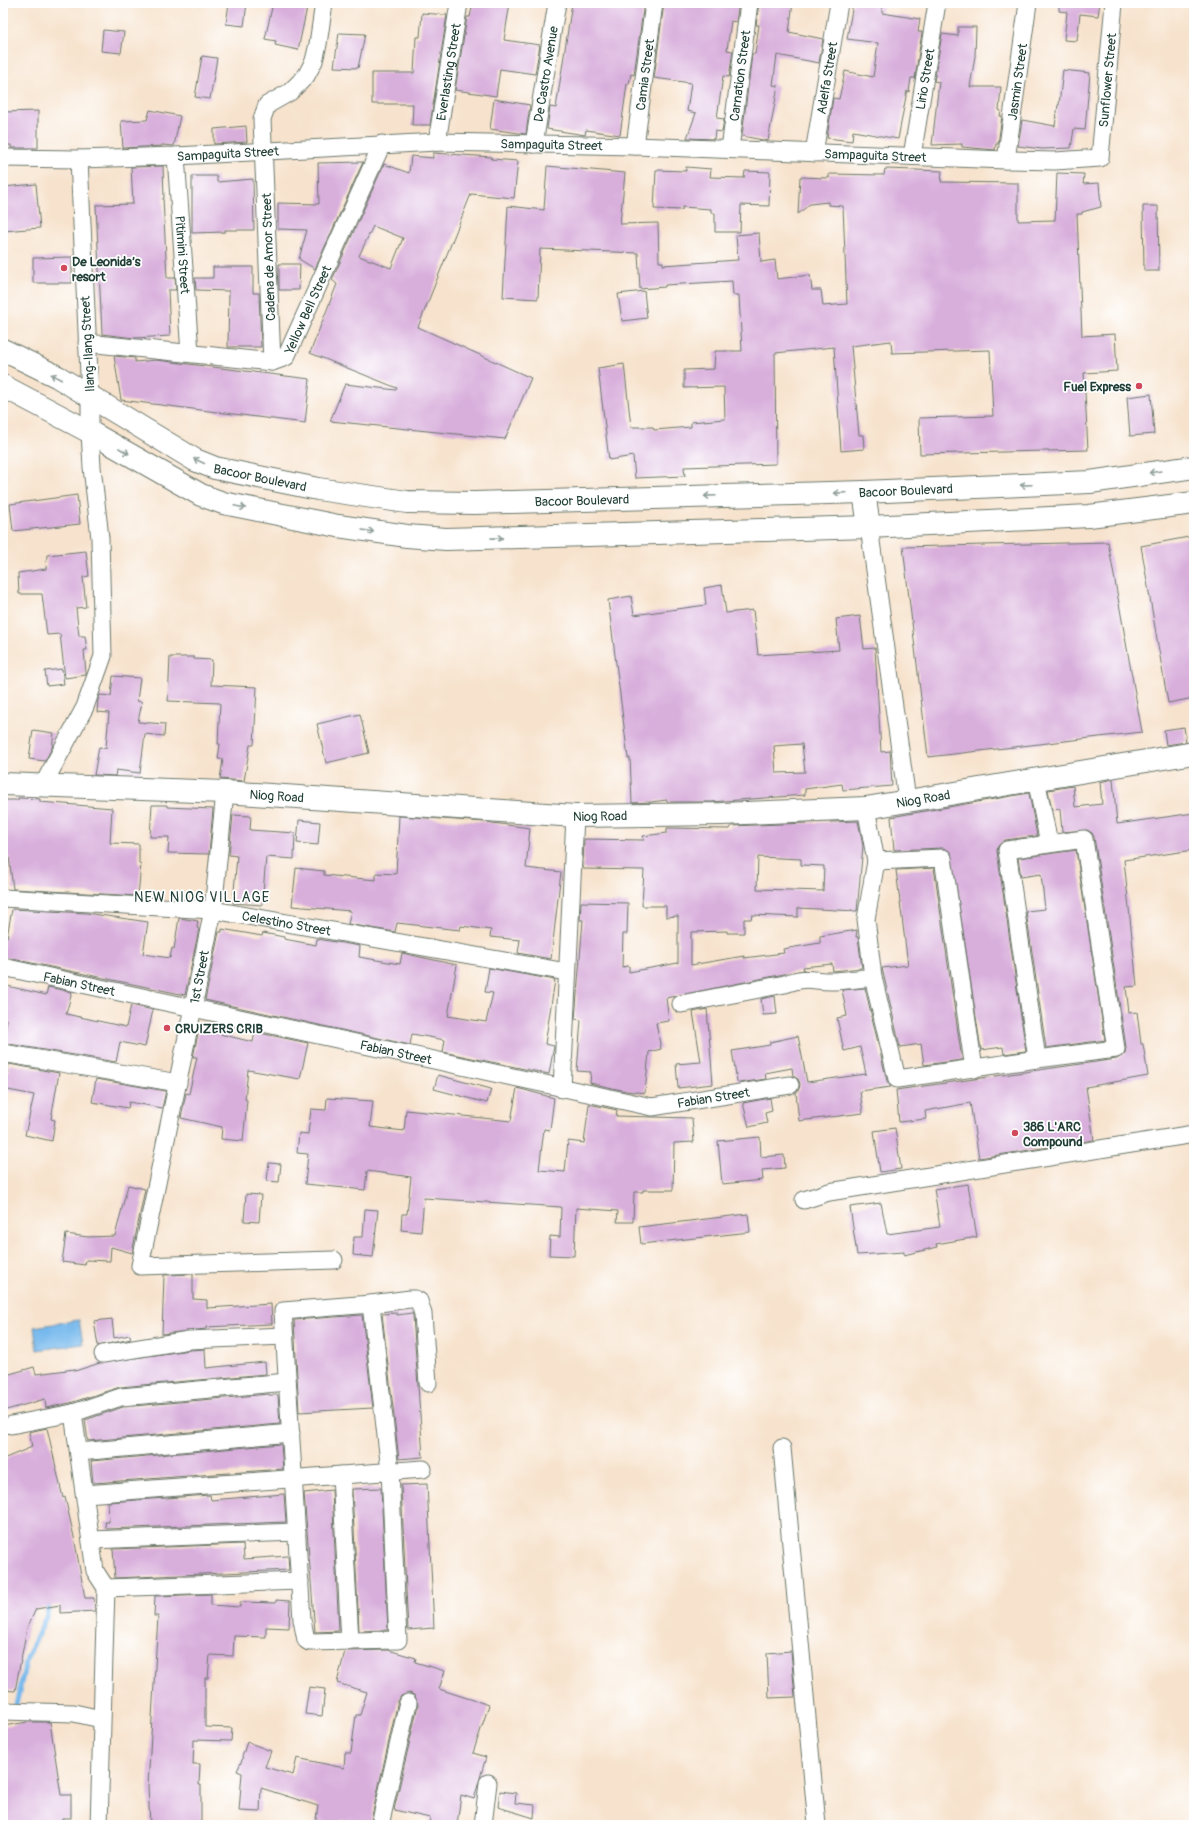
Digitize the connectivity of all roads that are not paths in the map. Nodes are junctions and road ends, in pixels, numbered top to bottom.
1 (324, 3) edge
2 (460, 3) edge
3 (557, 3) edge
4 (654, 3) edge
5 (750, 3) edge
6 (839, 3) edge
7 (937, 3) edge
8 (1028, 3) edge
9 (1114, 3) edge
10 (437, 142) junction
11 (382, 144) junction
12 (534, 144) junction
13 (635, 146) junction
14 (730, 149) junction
15 (263, 152) junction
16 (814, 153) junction
17 (176, 156) junction
18 (912, 156) junction
19 (3, 158) edge
20 (1100, 158) joint
21 (79, 159) junction
22 (1006, 160) junction
23 (87, 343) junction
24 (3, 350) edge
25 (190, 353) junction
26 (272, 362) junction
27 (3, 386) edge
28 (90, 396) junction
29 (90, 432) junction
30 (1194, 467) edge
31 (864, 492) junction
32 (1194, 503) edge
33 (869, 527) junction
34 (1194, 753) edge
35 (1036, 779) junction
36 (3, 784) edge
37 (43, 785) junction
38 (225, 792) junction
39 (907, 800) junction
40 (866, 808) junction
41 (575, 816) junction
42 (1049, 843) junction
43 (876, 860) junction
44 (3, 898) edge
45 (213, 910) junction
46 (3, 967) edge
47 (567, 972) junction
48 (873, 977) junction
49 (681, 1004) dead end
50 (193, 1008) junction
51 (3, 1053) edge
52 (1037, 1059) junction
53 (974, 1069) junction
54 (178, 1082) junction
55 (790, 1085) dead end
56 (562, 1088) junction
57 (1194, 1134) edge
58 (804, 1200) dead end
59 (334, 1260) dead end
60 (371, 1304) junction
61 (285, 1336) junction
62 (103, 1354) dead end
63 (287, 1382) junction
64 (428, 1383) dead end
65 (73, 1413) junction
66 (11, 1425) dead end
67 (291, 1432) junction
68 (782, 1448) dead end
69 (79, 1452) junction
70 (423, 1469) dead end
71 (390, 1471) junction
72 (341, 1475) junction
73 (293, 1478) junction
74 (85, 1494) junction
75 (297, 1532) junction
76 (91, 1540) junction
77 (300, 1581) junction
78 (106, 1588) junction
79 (350, 1641) junction
80 (408, 1703) dead end
81 (3, 1711) edge
82 (101, 1719) junction
83 (488, 1783) dead end
84 (98, 1825) edge
85 (380, 1825) edge
86 (483, 1825) edge
87 (817, 1825) edge

1 - 15 street, Cadena de Amor Street
2 - 10 street, Everlasting Street
3 - 12 street, De Castro Avenue
4 - 13 street, Camia Street
5 - 14 street, Carnation Street
6 - 16 street, Adelfa Street
7 - 18 street, Lirio Street
8 - 22 street, Jasmin Street
9 - 20 street, Sunflower Street
10 - 11 street, Sampaguita Street
10 - 12 street, Sampaguita Street
11 - 15 street, Sampaguita Street
11 - 26 street, Yellow Bell Street
12 - 13 street, Sampaguita Street
13 - 14 street, Sampaguita Street
14 - 16 street, Sampaguita Street
15 - 17 street, Sampaguita Street
15 - 26 street, Cadena de Amor Street
16 - 18 street, Sampaguita Street
17 - 21 street, Sampaguita Street
17 - 25 street, Pitimini Street
18 - 22 street, Sampaguita Street
19 - 21 street, Sampaguita Street
20 - 22 street, Sampaguita Street
21 - 23 street, Ilang-Ilang Street
23 - 25 street, Yellow Bell Street
23 - 28 street, Ilang-Ilang Street
28 -> 24 main road, Bacoor Boulevard
25 - 26 street, Yellow Bell Street
27 - 29 main road
28 - 29 street, Ilang-Ilang Street
31 -> 28 main road, Bacoor Boulevard
29 -> 33 main road
29 - 37 street, Ilang-Ilang Street
30 -> 31 main road, Bacoor Boulevard
31 - 33 main road
32 - 33 main road
33 - 39 street
34 - 35 main road, Niog Road
35 - 39 main road, Niog Road
35 - 42 street
36 - 37 main road, Niog Road
37 - 38 main road, Niog Road
38 - 41 main road, Niog Road
38 - 45 street, 1st Street
39 - 40 main road, Niog Road
40 - 41 main road, Niog Road
40 - 43 street
41 - 47 street
42 - 52 street
42 - 52 street
43 - 48 street
43 - 53 street
44 - 45 street, Celestino Street
45 - 47 street, Celestino Street
45 - 50 street, 1st Street
46 - 50 street, Fabian Street
47 - 56 street
48 - 49 street
48 - 53 street
50 - 54 street, 1st Street
50 - 56 street, Fabian Street
51 - 54 street
52 - 53 street
54 - 59 street, 1st Street
55 - 56 street, Fabian Street
57 - 58 street
60 - 61 street
60 - 64 street
60 - 71 street
61 - 62 street
61 - 63 street
63 - 65 street
63 - 67 street
65 - 66 street
65 - 69 street
67 - 69 street
67 - 73 street
68 - 87 street
69 - 74 street
70 - 71 street
71 - 72 street
71 - 79 street
72 - 73 street
72 - 79 street
73 - 74 street
73 - 75 street
74 - 76 street
75 - 76 street
75 - 77 street
76 - 78 street
77 - 78 street
77 - 79 street
78 - 82 street
80 - 85 street
81 - 82 street
82 - 84 street
83 - 86 street

